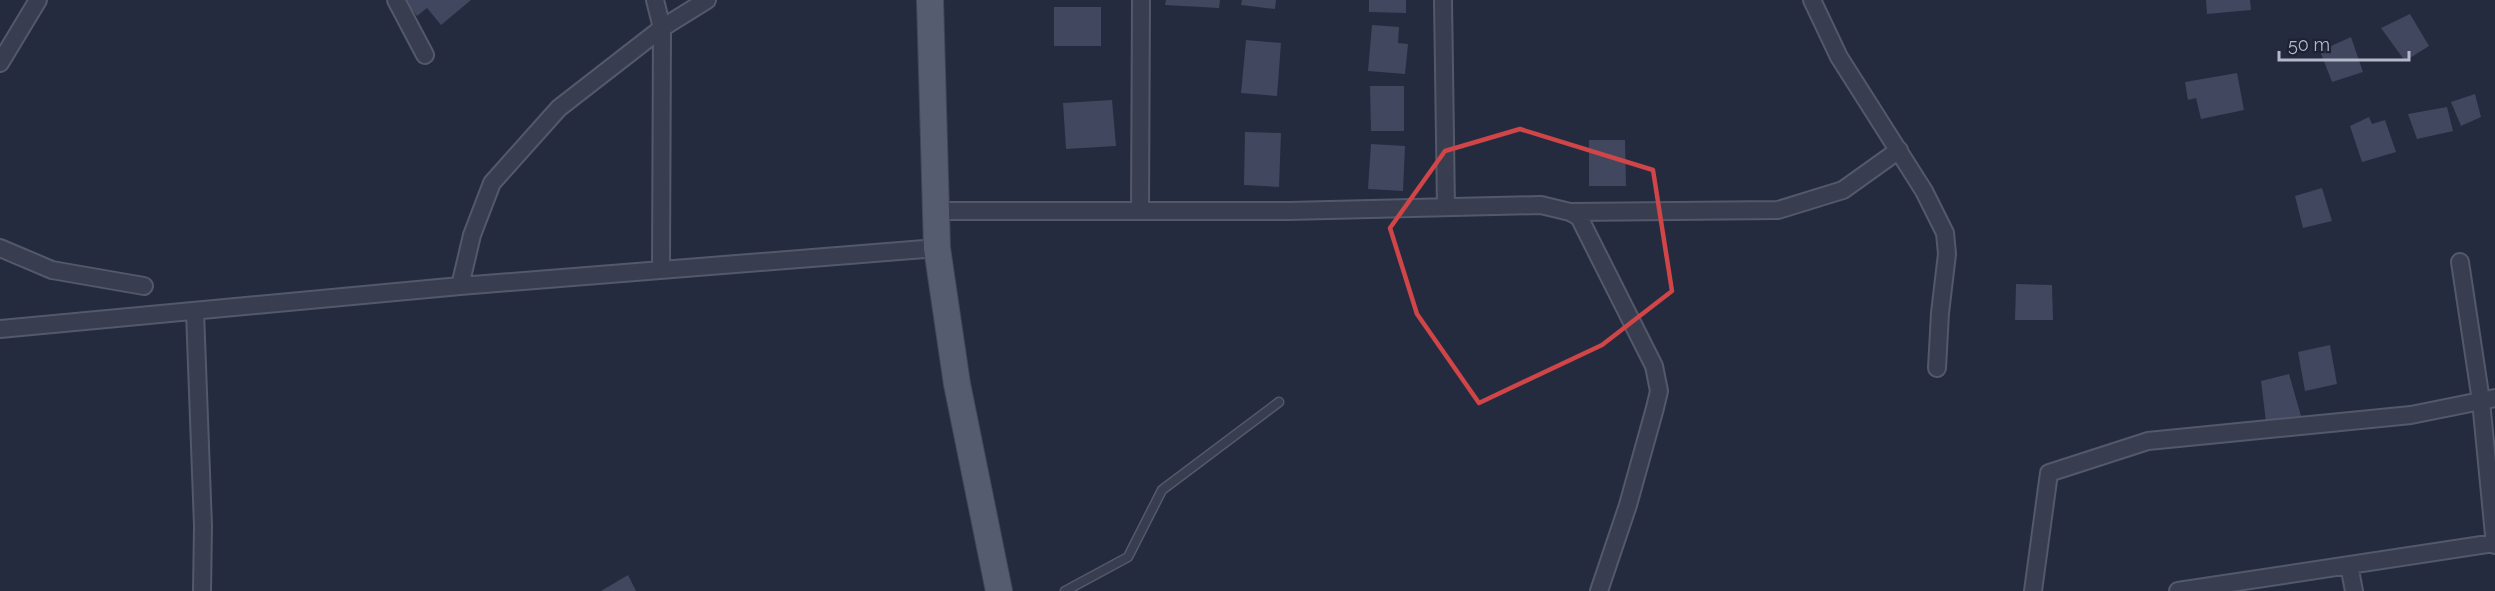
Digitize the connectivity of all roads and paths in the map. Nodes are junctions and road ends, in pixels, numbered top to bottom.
1 (38, 0) edge
2 (396, 0) edge
3 (655, 0) edge
4 (707, 0) edge
5 (930, 0) edge
6 (1142, 0) edge
7 (1443, 0) edge
8 (1812, 0) edge
9 (662, 28) junction
10 (424, 55) dead end
11 (0, 63) edge
12 (1899, 150) junction
13 (1446, 207) junction
14 (1140, 210) junction
15 (936, 211) junction
16 (1570, 212) junction
17 (0, 248) edge
18 (937, 248) junction
19 (2460, 262) dead end
20 (661, 268) junction
21 (144, 286) dead end
22 (460, 286) junction
23 (195, 312) junction
24 (0, 329) edge
25 (1937, 368) dead end
26 (2488, 399) edge
27 (1279, 402) dead end
28 (2495, 544) edge
29 (2349, 565) junction
30 (202, 591) edge
31 (999, 591) edge
32 (1065, 591) edge
33 (1599, 591) edge
34 (2033, 591) edge
35 (2178, 591) edge
36 (2354, 591) edge

1 - 11 street
2 - 10 street
3 - 9 street
4 - 9 street
5 - 15 main road
6 - 14 street
7 - 13 street
8 - 12 street
9 - 20 street
9 - 22 street
12 - 16 street
12 - 25 street
13 - 14 street
13 - 16 street
14 - 15 street
15 - 18 main road
16 - 33 street
17 - 21 street
18 - 20 street
18 - 31 main road
19 - 26 street
20 - 22 street
22 - 23 street
23 - 24 street
23 - 30 street
26 - 28 street
26 - 34 street
27 - 32 lane
28 - 29 street
29 - 35 street
29 - 36 street

